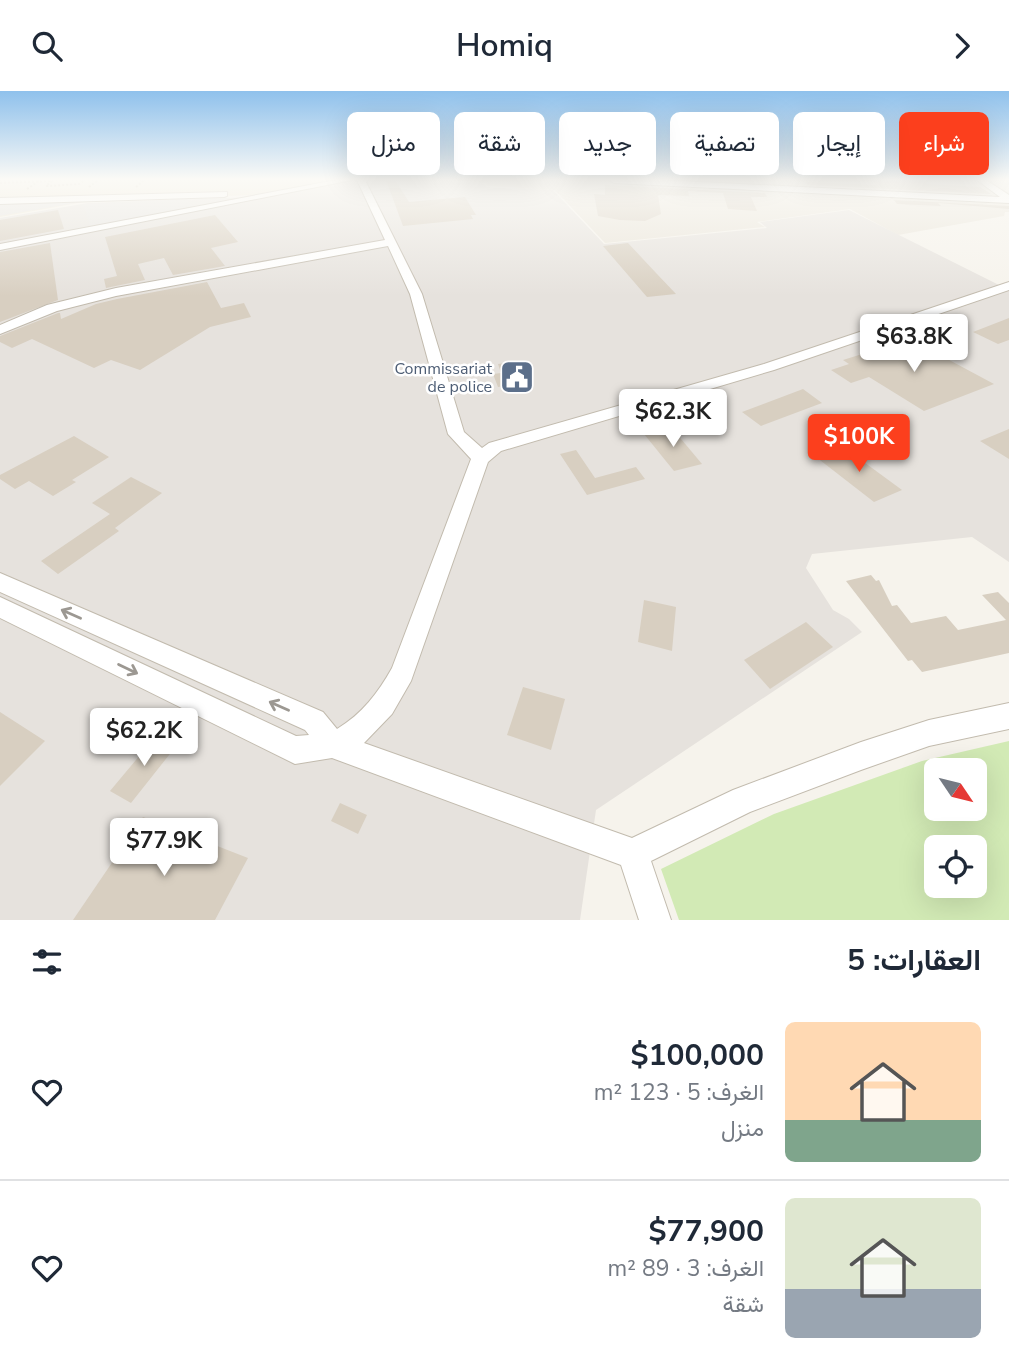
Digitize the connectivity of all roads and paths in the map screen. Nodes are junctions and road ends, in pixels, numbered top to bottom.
1 (108, 219) edge
2 (128, 219) edge
3 (140, 219) edge
4 (381, 219) edge
5 (111, 224) junction
6 (393, 242) junction
7 (0, 247) edge
8 (1009, 286) edge
9 (0, 330) edge
10 (480, 459) junction
11 (0, 582) edge
12 (0, 607) edge
13 (1009, 716) edge
14 (333, 745) junction
15 (633, 854) junction
16 (655, 920) edge

1 - 5 street
2 - 5 street
3 - 5 street
4 - 6 street
5 - 7 street
6 - 9 street
6 - 10 street
8 - 10 street
10 - 14 street
14 -> 11 street
12 -> 14 street
13 - 15 street
14 - 15 street
15 - 16 street

